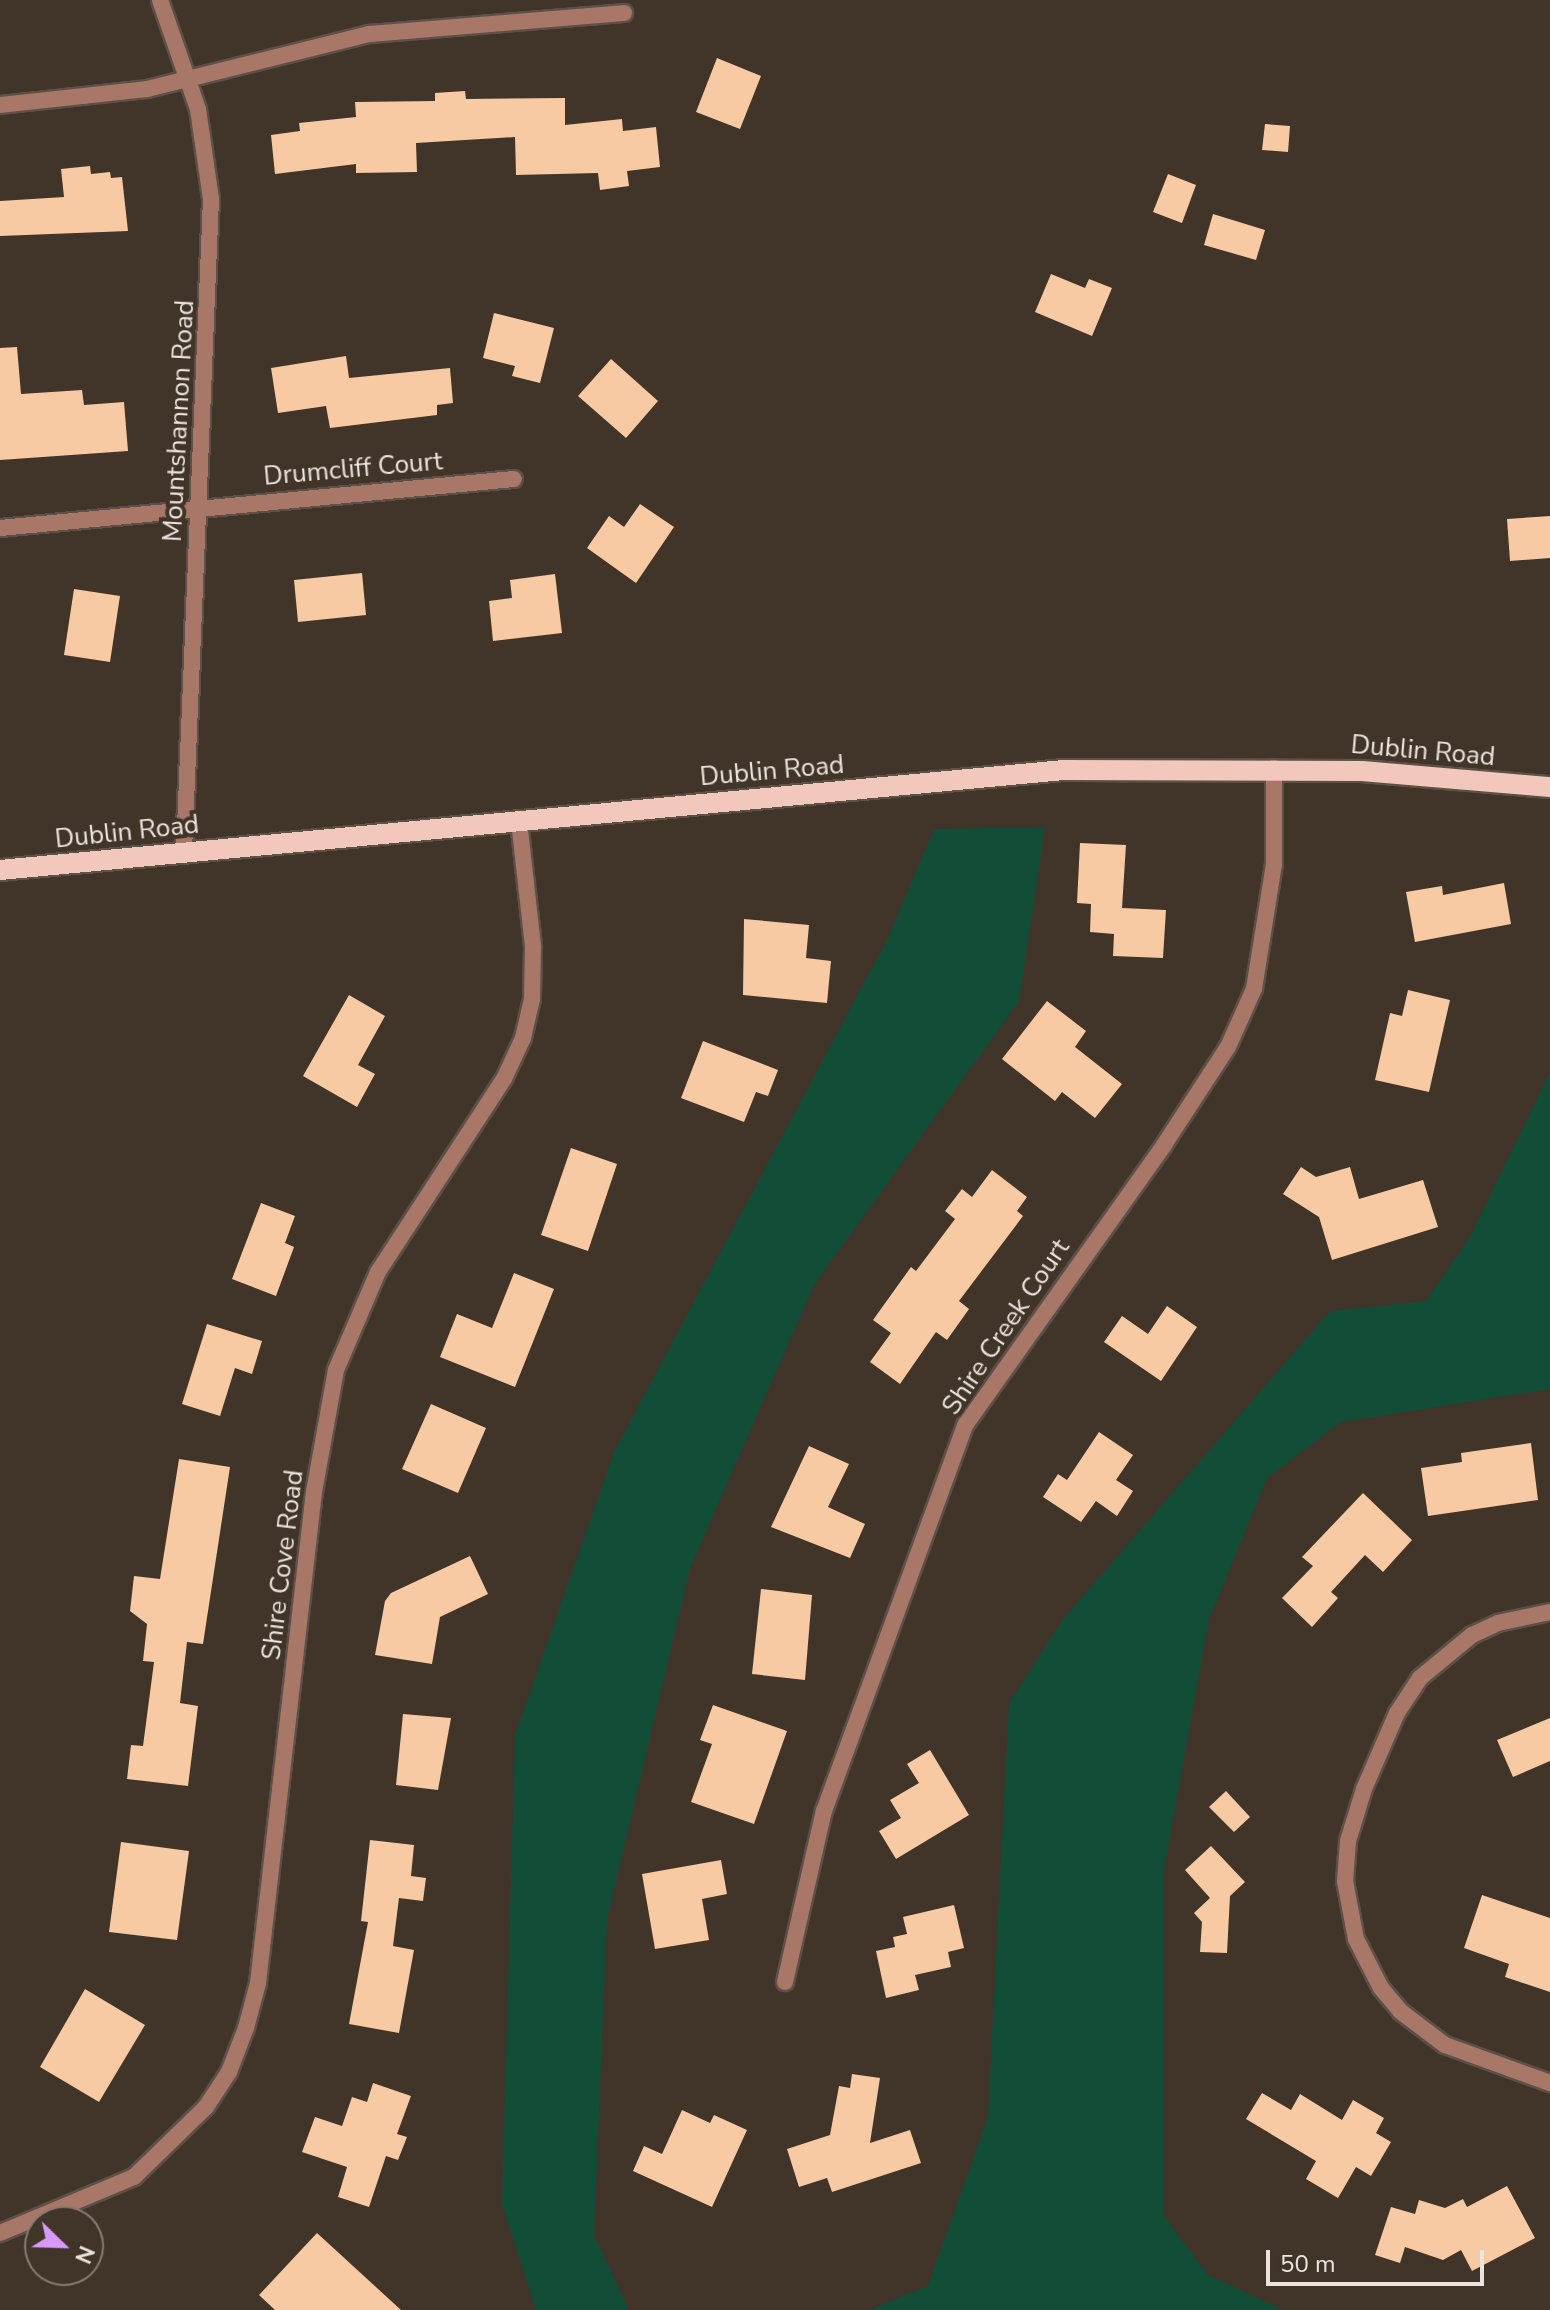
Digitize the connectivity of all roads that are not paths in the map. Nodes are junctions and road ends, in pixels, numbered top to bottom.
1 (160, 0) edge
2 (624, 13) dead end
3 (190, 79) junction
4 (0, 105) edge
5 (514, 479) dead end
6 (197, 508) junction
7 (0, 528) edge
8 (1274, 768) junction
9 (1550, 787) edge
10 (519, 822) junction
11 (184, 852) junction
12 (0, 870) edge
13 (1550, 1612) edge
14 (785, 1982) dead end
15 (1550, 2083) edge
16 (0, 2233) edge

1 - 3 street, Mountshannon Road
2 - 3 street
3 - 4 street
3 - 6 street, Mountshannon Road
5 - 6 street, Drumcliff Court
6 - 7 street, Drumcliff Court
6 - 11 street, Mountshannon Road
8 - 9 main road, Dublin Road
8 - 10 main road, Dublin Road
8 - 14 street, Shire Creek Court
10 - 11 main road, Dublin Road
10 - 16 street, Shire Cove Road
11 - 12 main road, Dublin Road
13 - 15 street

